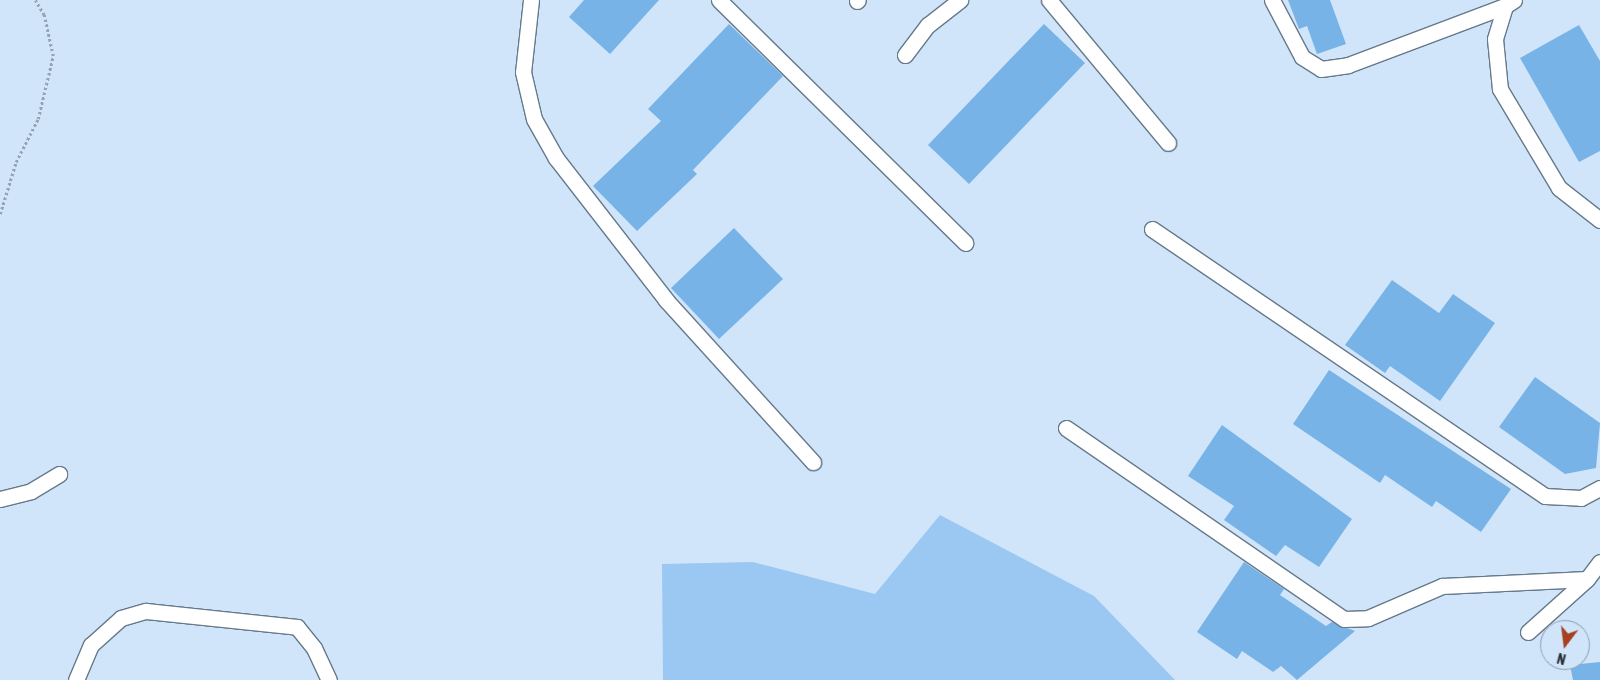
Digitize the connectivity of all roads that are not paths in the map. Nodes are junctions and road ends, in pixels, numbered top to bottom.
1 (531, 0) edge
2 (719, 0) edge
3 (960, 0) edge
4 (1049, 0) edge
5 (1272, 0) edge
6 (1509, 3) edge
7 (905, 55) dead end
8 (1168, 143) dead end
9 (1600, 220) edge
10 (1152, 229) dead end
11 (965, 243) dead end
12 (1066, 428) dead end
13 (813, 462) dead end
14 (59, 474) dead end
15 (1600, 488) edge
16 (0, 499) edge
17 (1600, 562) edge
18 (1586, 579) junction
19 (1528, 632) dead end
20 (76, 680) edge
21 (329, 680) edge

1 - 13 street
2 - 11 street
3 - 7 street
4 - 8 street
5 - 6 street
6 - 9 street
10 - 15 street
12 - 18 street
14 - 16 street
17 - 18 street
18 - 19 street
20 - 21 street

